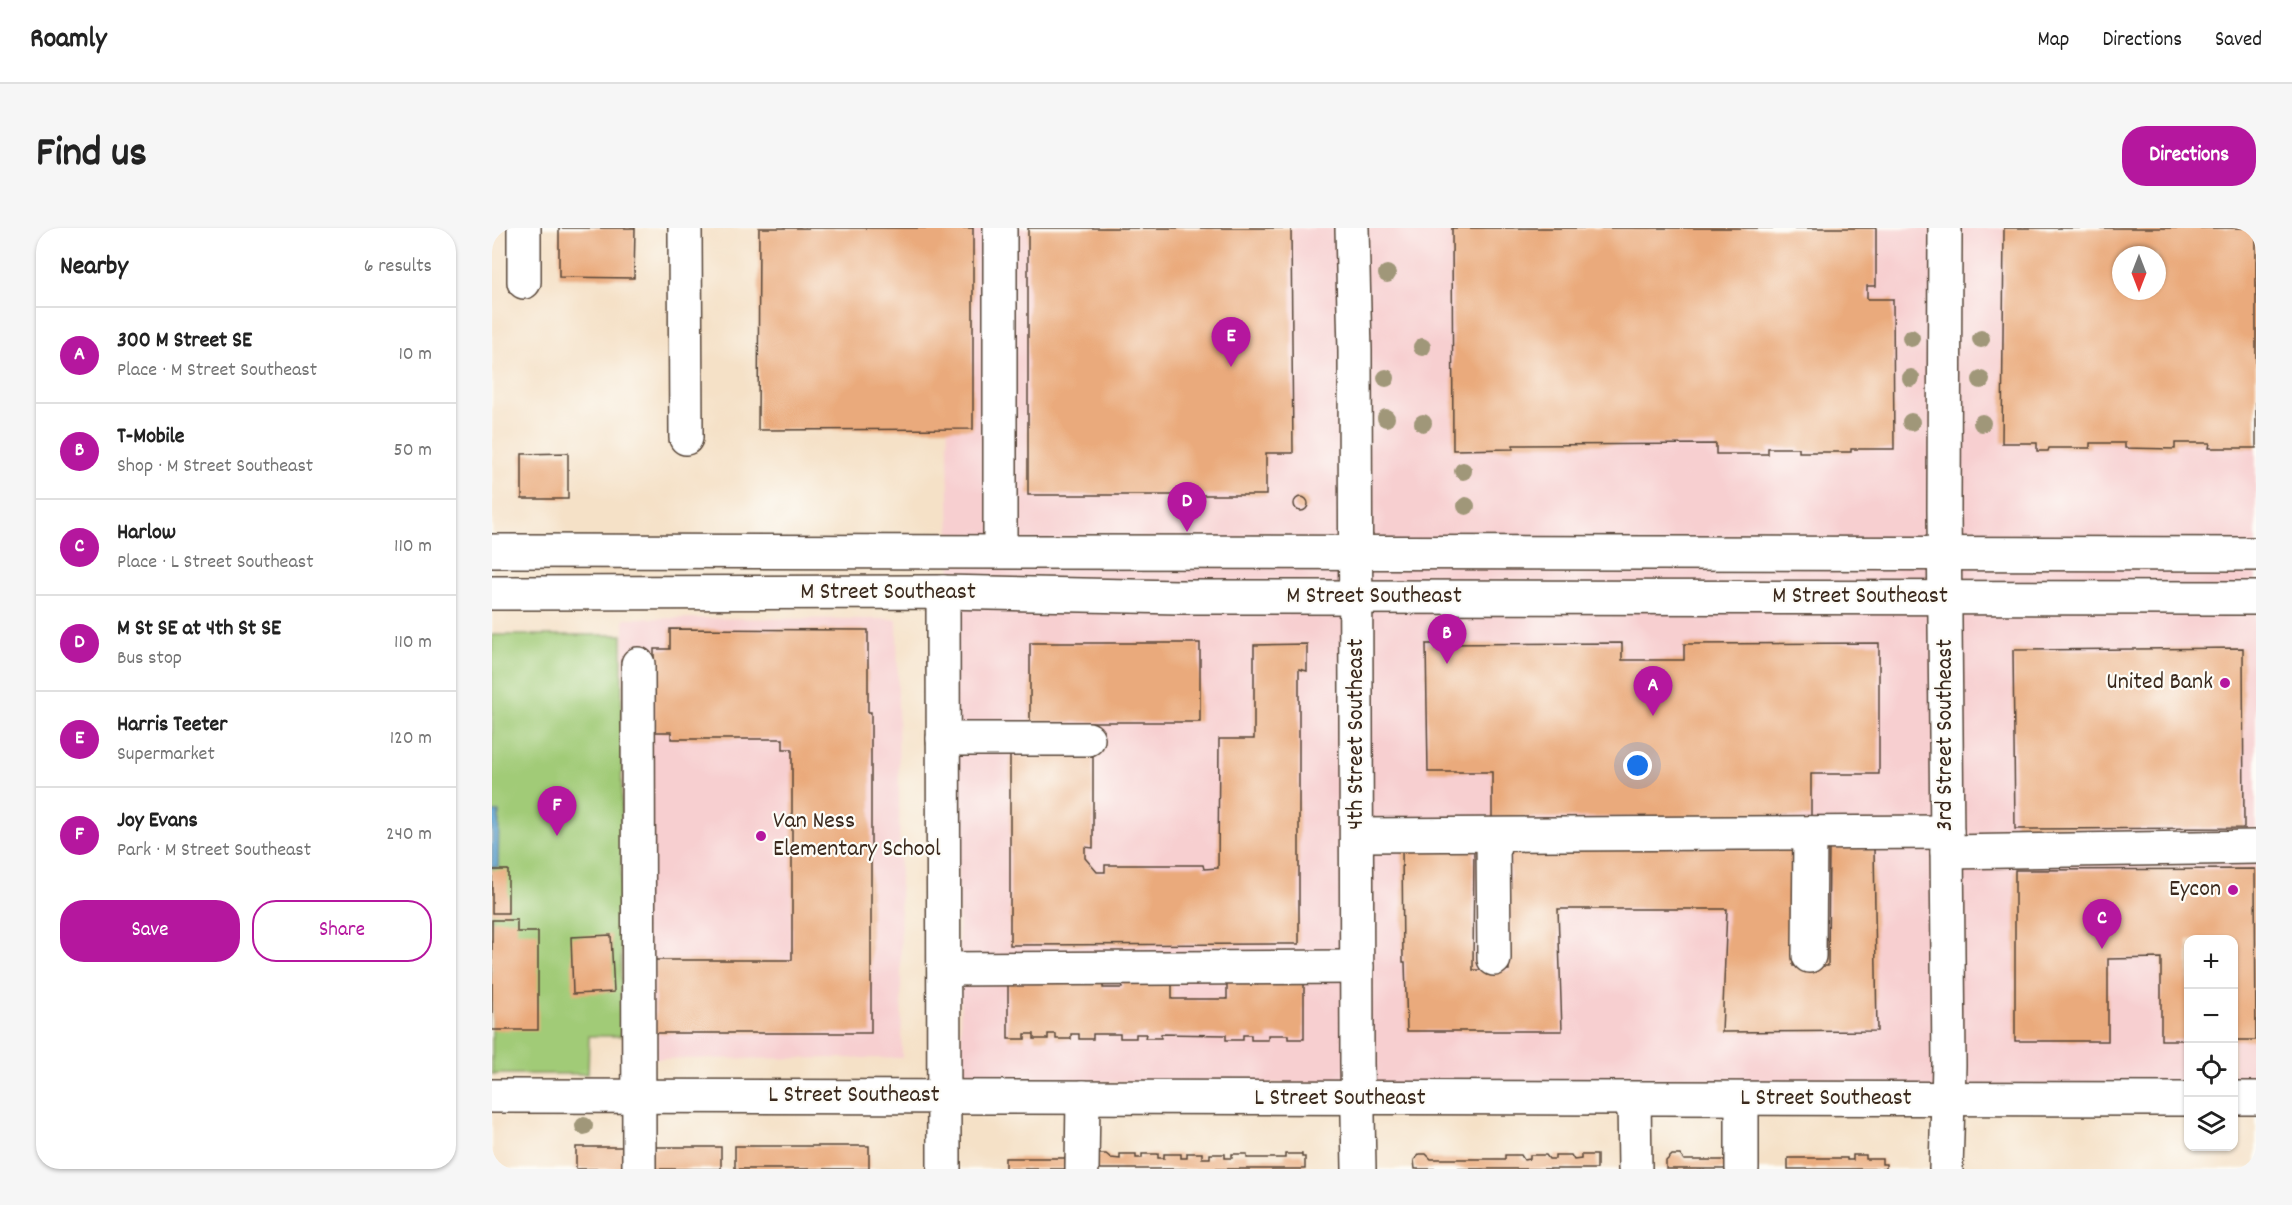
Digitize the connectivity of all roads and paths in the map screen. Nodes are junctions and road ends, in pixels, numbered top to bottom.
1 (524, 228) edge
2 (685, 228) edge
3 (1000, 228) edge
4 (1352, 228) edge
5 (1945, 228) edge
6 (524, 282) dead end
7 (686, 438) dead end
8 (492, 551) edge
9 (1000, 551) junction
10 (1355, 552) junction
11 (1945, 553) junction
12 (2256, 554) edge
13 (943, 592) junction
14 (492, 593) edge
15 (1356, 597) junction
16 (1945, 597) junction
17 (2256, 598) edge
18 (638, 664) dead end
19 (943, 739) junction
20 (1088, 739) dead end
21 (1810, 833) junction
22 (1357, 835) junction
23 (1493, 835) junction
24 (1947, 842) junction
25 (2256, 847) edge
26 (1809, 956) dead end
27 (1494, 959) dead end
28 (1357, 967) junction
29 (944, 969) junction
30 (492, 1096) edge
31 (631, 1096) junction
32 (944, 1096) junction
33 (1083, 1097) junction
34 (2238, 1098) edge
35 (2256, 1098) edge
36 (1358, 1099) junction
37 (1634, 1099) junction
38 (1742, 1099) junction
39 (1949, 1099) junction
40 (2184, 1099) edge
41 (622, 1169) edge
42 (639, 1169) edge
43 (944, 1169) edge
44 (1083, 1169) edge
45 (1359, 1169) edge
46 (1635, 1169) edge
47 (1742, 1169) edge
48 (1946, 1169) edge

1 - 6 street
2 - 7 street
3 - 9 street
4 - 10 street, 4th Street Southeast
5 - 11 street, 3rd Street Southeast
8 - 9 street, M Street Southeast
9 - 10 street, M Street Southeast
10 - 11 street, M Street Southeast
10 - 15 street, 4th Street Southeast
11 - 12 street, M Street Southeast
11 - 16 street, 3rd Street Southeast
13 - 14 street, M Street Southeast
13 - 15 street, M Street Southeast
13 - 19 street
15 - 16 street, M Street Southeast
15 - 22 street, 4th Street Southeast
16 - 17 street, M Street Southeast
16 - 24 street, 3rd Street Southeast
18 - 31 street
19 - 20 street
19 - 29 street
21 - 23 street
21 - 24 street
21 - 26 street
22 - 23 street
22 - 28 street, 4th Street Southeast
23 - 27 street
24 - 25 street
24 - 39 street, 3rd Street Southeast
28 - 29 street
28 - 36 street, 4th Street Southeast
29 - 32 street
30 - 31 street, L Street Southeast
31 - 32 street, L Street Southeast
31 - 41 street
31 - 42 street
32 - 33 street, L Street Southeast
32 - 43 street
33 - 36 street, L Street Southeast
33 - 44 street
34 - 35 street
36 - 37 street, L Street Southeast
36 - 45 street, 4th Street Southeast
37 - 38 street, L Street Southeast
37 - 46 street
38 - 39 street, L Street Southeast
38 - 47 street
39 - 40 street, L Street Southeast
39 - 48 street, 3rd Street Southeast

